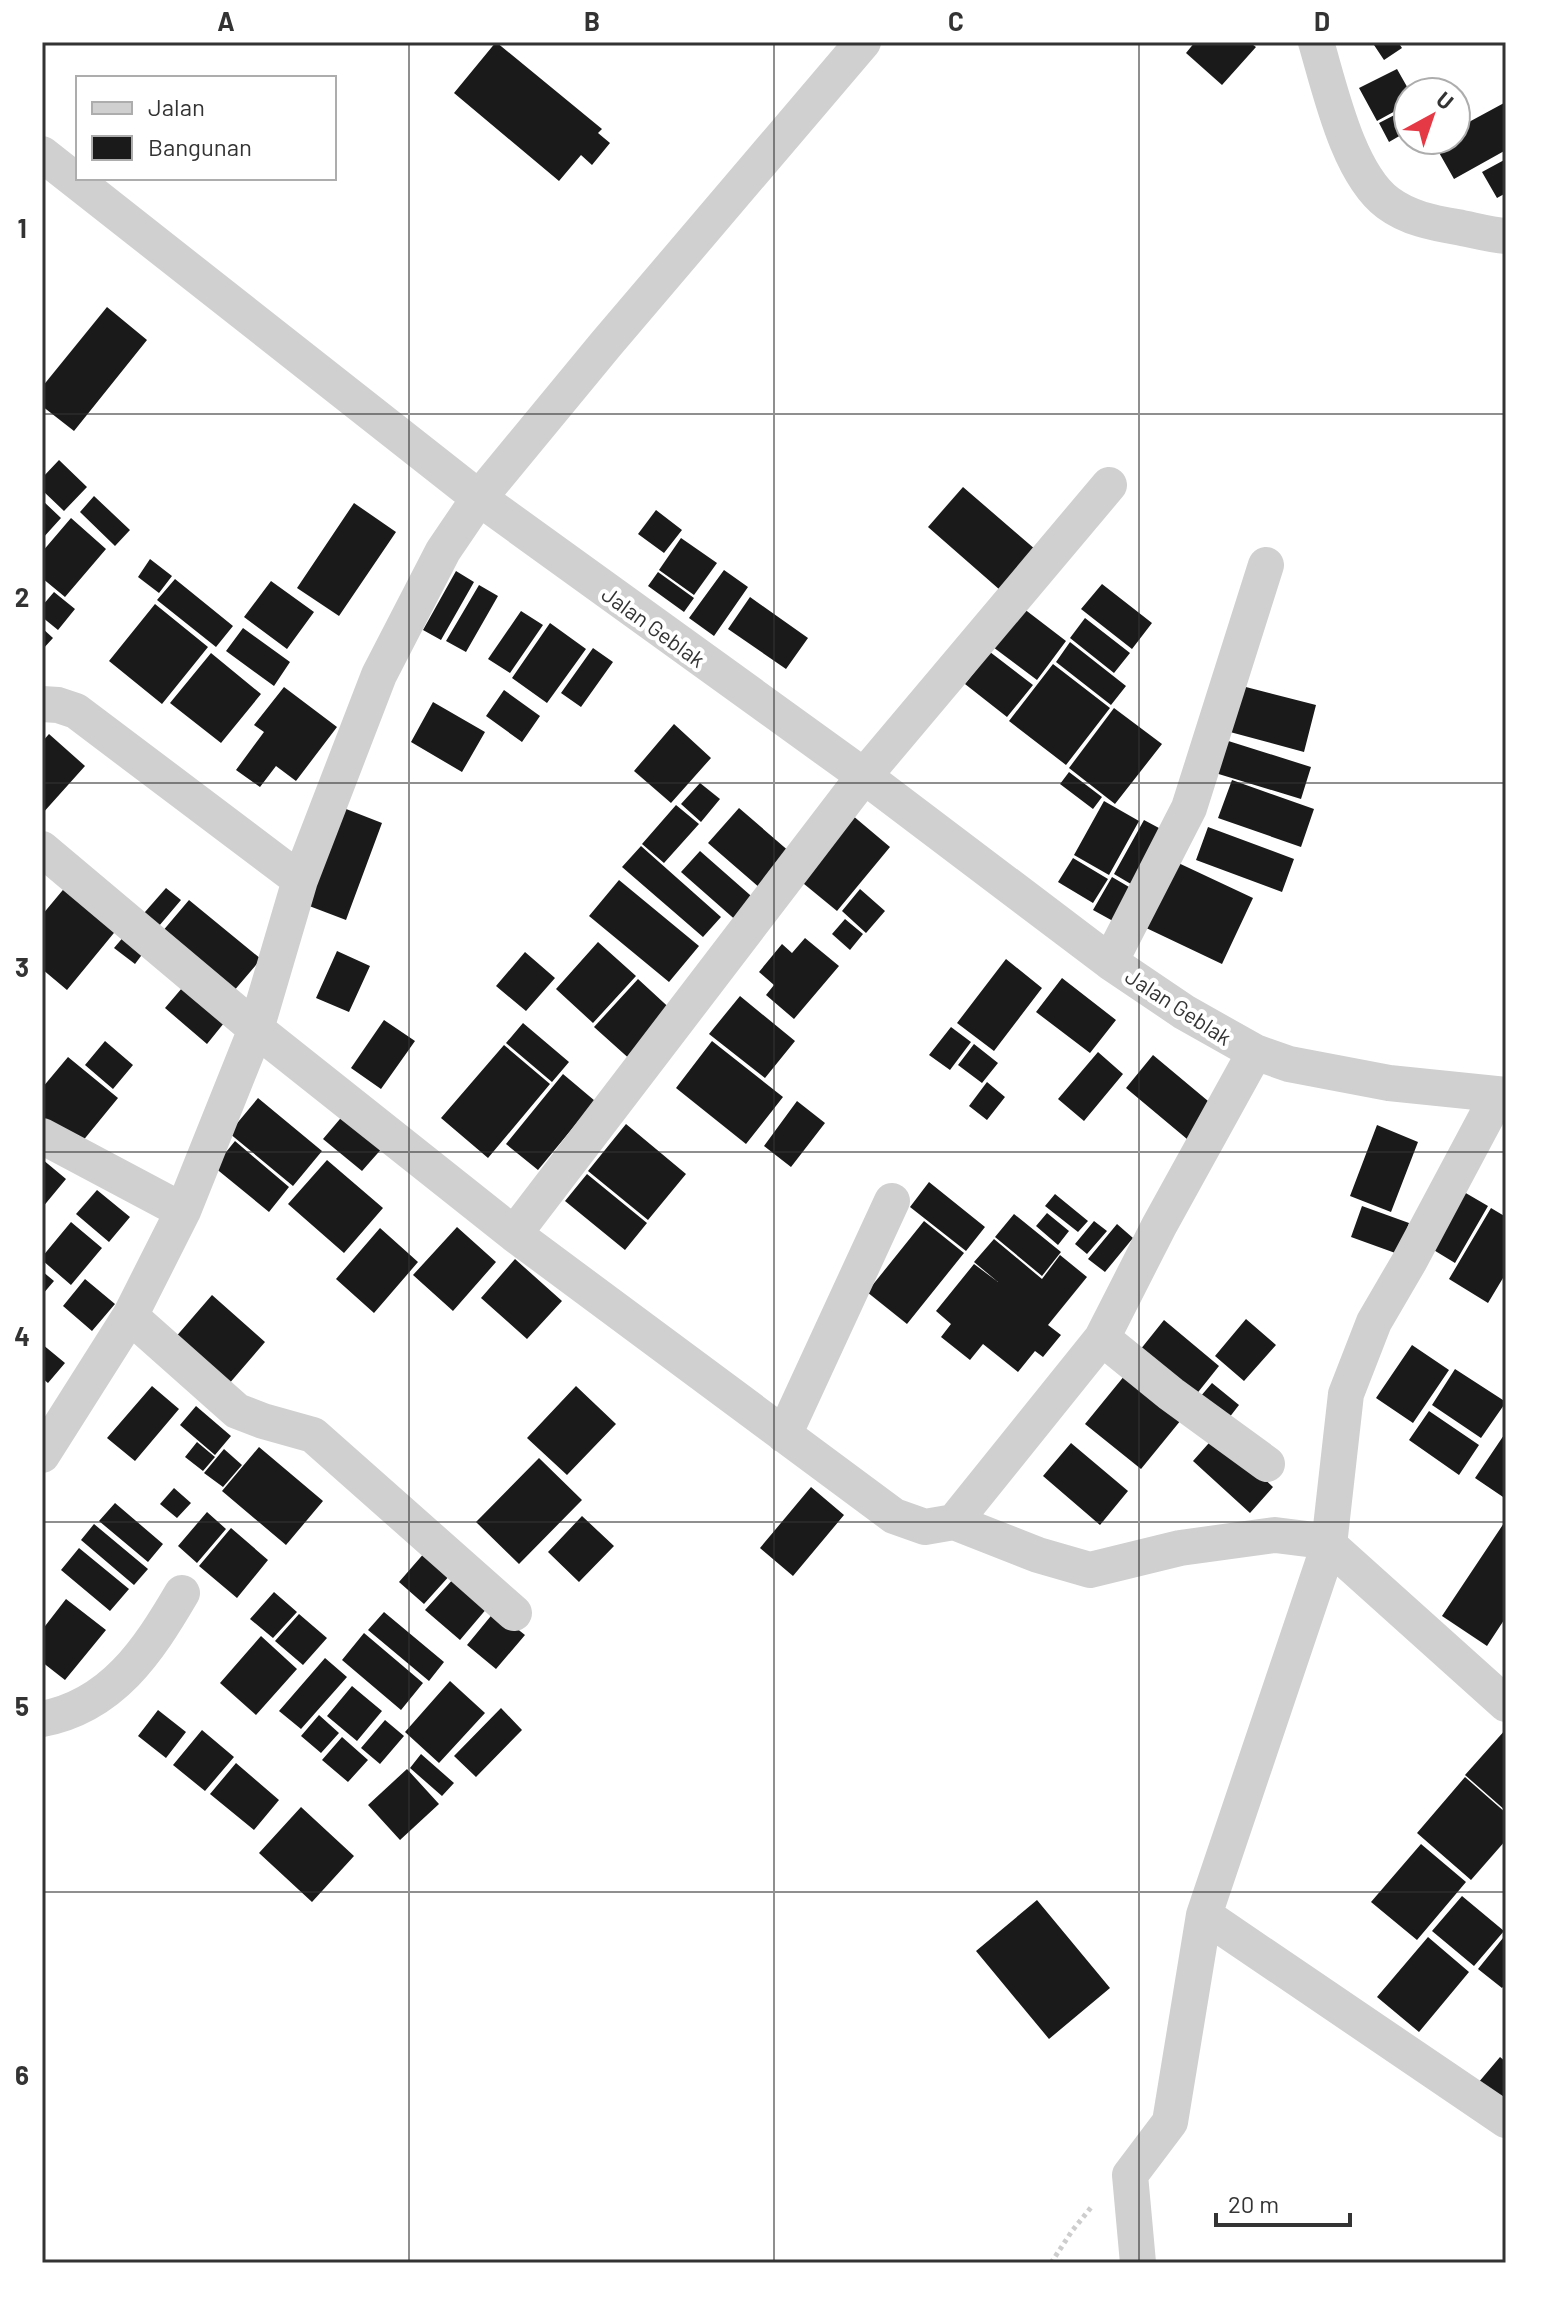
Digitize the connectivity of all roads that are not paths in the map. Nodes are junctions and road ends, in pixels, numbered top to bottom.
1 (863, 42) edge
2 (1316, 42) edge
3 (42, 154) edge
4 (1506, 236) edge
5 (1109, 485) dead end
6 (479, 498) junction
7 (1266, 565) dead end
8 (42, 704) edge
9 (864, 776) junction
10 (42, 849) edge
11 (300, 880) junction
12 (1110, 962) junction
13 (256, 1029) junction
14 (1255, 1052) junction
15 (1502, 1095) edge
16 (42, 1136) edge
17 (892, 1201) dead end
18 (183, 1211) junction
19 (514, 1234) junction
20 (130, 1316) junction
21 (1102, 1338) junction
22 (784, 1435) junction
23 (42, 1455) edge
24 (1267, 1464) dead end
25 (954, 1522) junction
26 (1322, 1542) junction
27 (182, 1593) dead end
28 (514, 1613) dead end
29 (1506, 1704) edge
30 (42, 1719) edge
31 (1204, 1915) junction
32 (1506, 2120) edge
33 (1138, 2263) edge

1 - 6 street
2 - 4 street
3 - 6 street, Jalan Geblak
5 - 9 street
6 - 9 street, Jalan Geblak
6 - 11 street
7 - 12 street
8 - 11 street
9 - 12 street, Jalan Geblak
9 - 19 street
10 - 13 street
11 - 13 street
12 - 14 street, Jalan Geblak
13 - 18 street
13 - 19 street
14 - 15 street, Jalan Geblak
14 - 21 street
15 - 26 street
16 - 18 street
17 - 22 street
18 - 20 street
19 - 22 street
20 - 23 street
20 - 28 street
21 - 24 street
21 - 25 street
22 - 25 street
25 - 26 street
26 - 29 street
26 - 31 street
27 - 30 street
31 - 32 street
31 - 33 street

